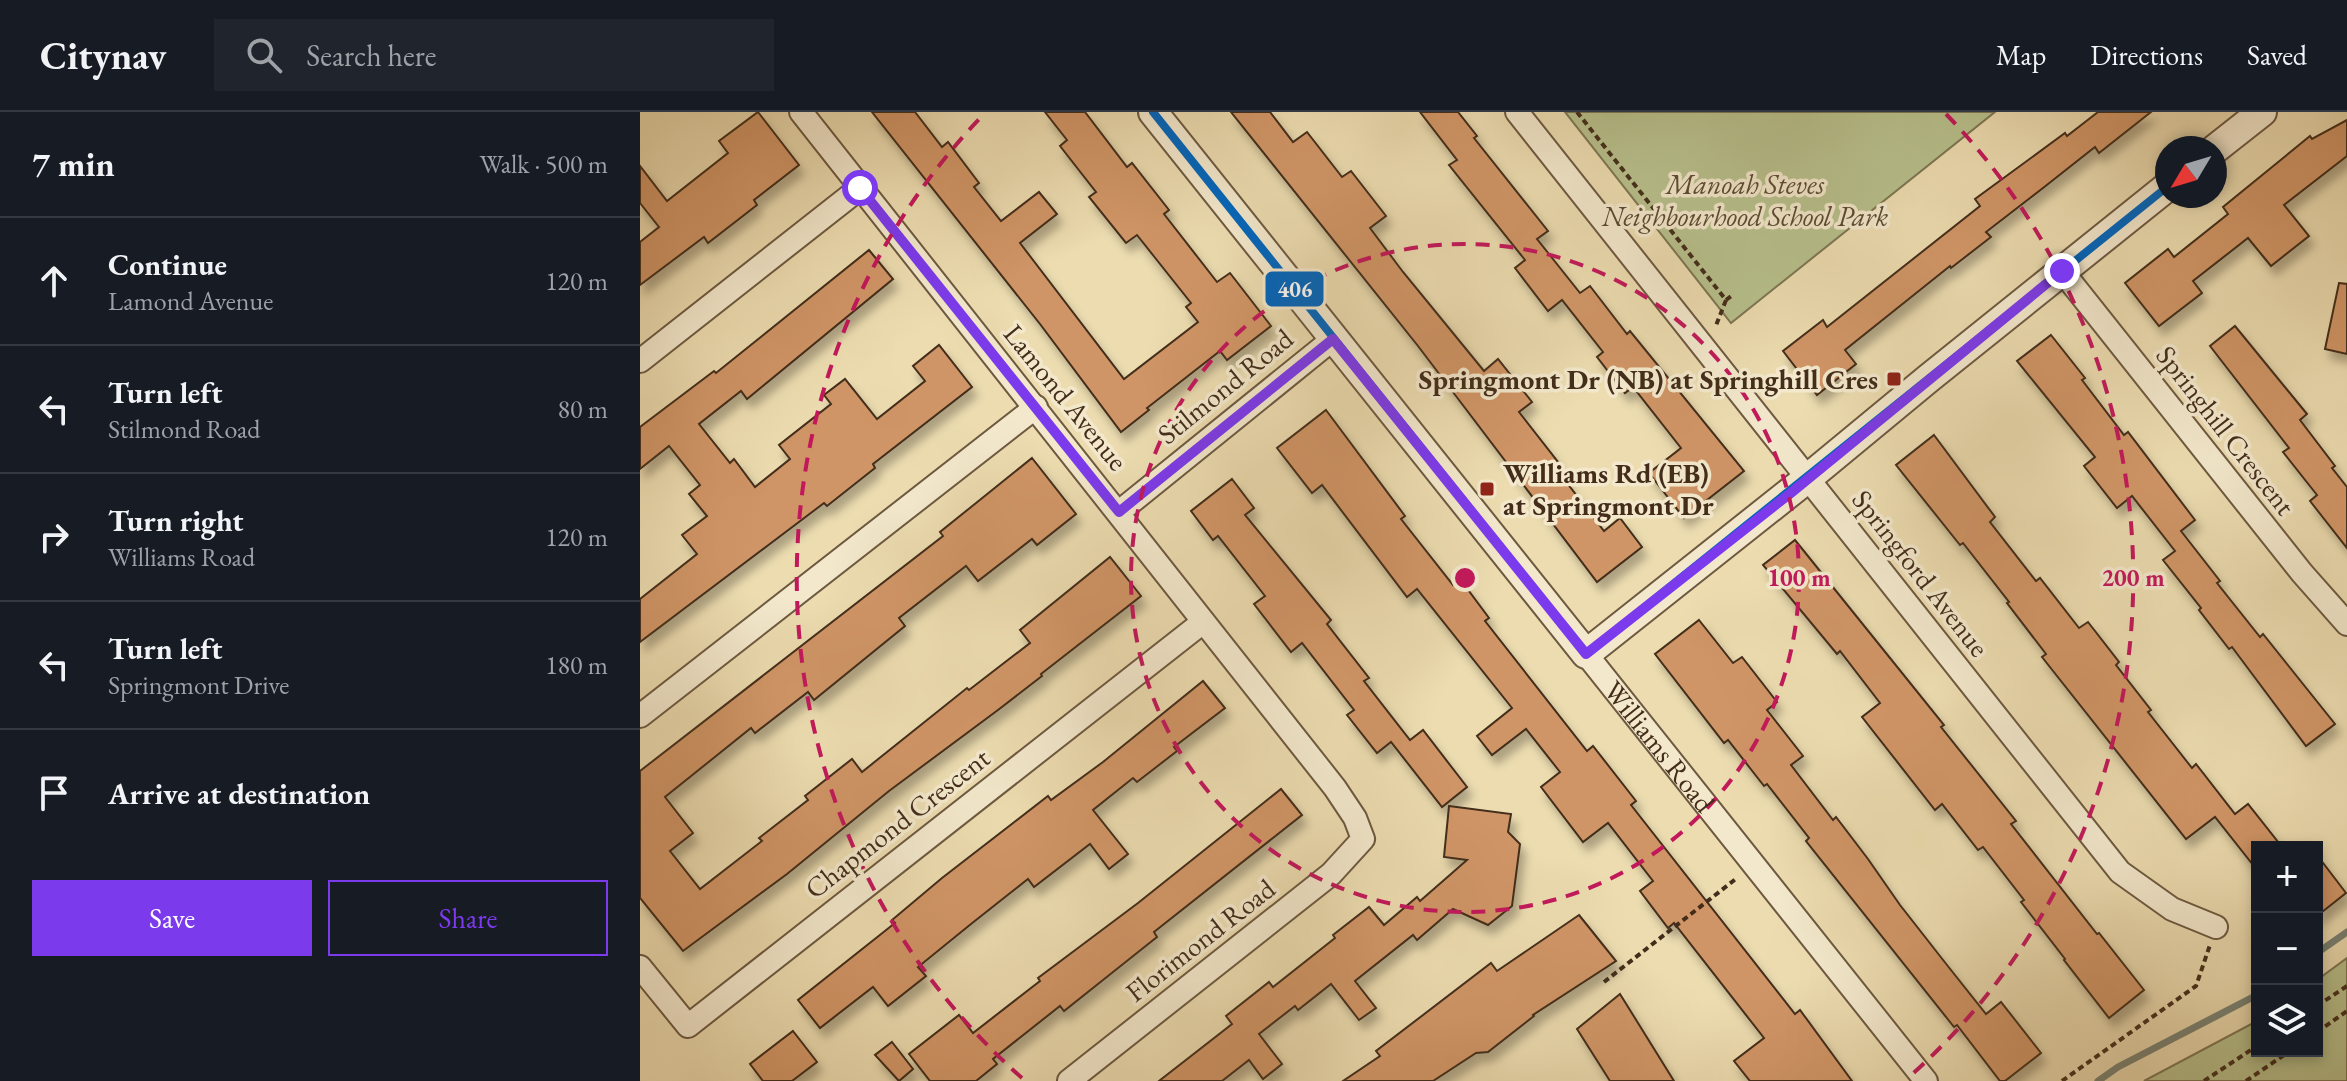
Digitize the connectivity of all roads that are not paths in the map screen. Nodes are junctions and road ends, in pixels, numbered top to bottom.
1 (801, 112) edge
2 (1153, 112) edge
3 (1517, 112) edge
4 (2262, 112) edge
5 (2227, 140) edge
6 (860, 188) junction
7 (2155, 197) edge
8 (2062, 271) junction
9 (1333, 339) junction
10 (640, 361) edge
11 (1036, 407) junction
12 (1808, 478) junction
13 (1119, 512) junction
14 (1203, 622) junction
15 (2347, 624) edge
16 (1586, 654) junction
17 (640, 716) edge
18 (1363, 839) joint
19 (2216, 927) road end
20 (640, 967) edge
21 (1069, 1081) edge
22 (1926, 1081) edge

1 - 6 street, Lamond Avenue
2 - 9 street, Williams Road
3 - 12 street, Springford Avenue
4 - 5 street
6 - 10 street
6 - 11 street, Lamond Avenue
7 - 8 street
8 - 12 street
8 - 15 street, Springhill Crescent
9 - 13 street, Stilmond Road
9 - 16 street, Williams Road
11 - 13 street, Lamond Avenue
11 - 17 street
12 - 16 street
12 - 19 street, Springford Avenue
13 - 14 street, Lamond Avenue
14 - 18 street, Lamond Avenue
14 - 20 street, Chapmond Crescent
16 - 22 street, Williams Road
18 - 21 street, Florimond Road

